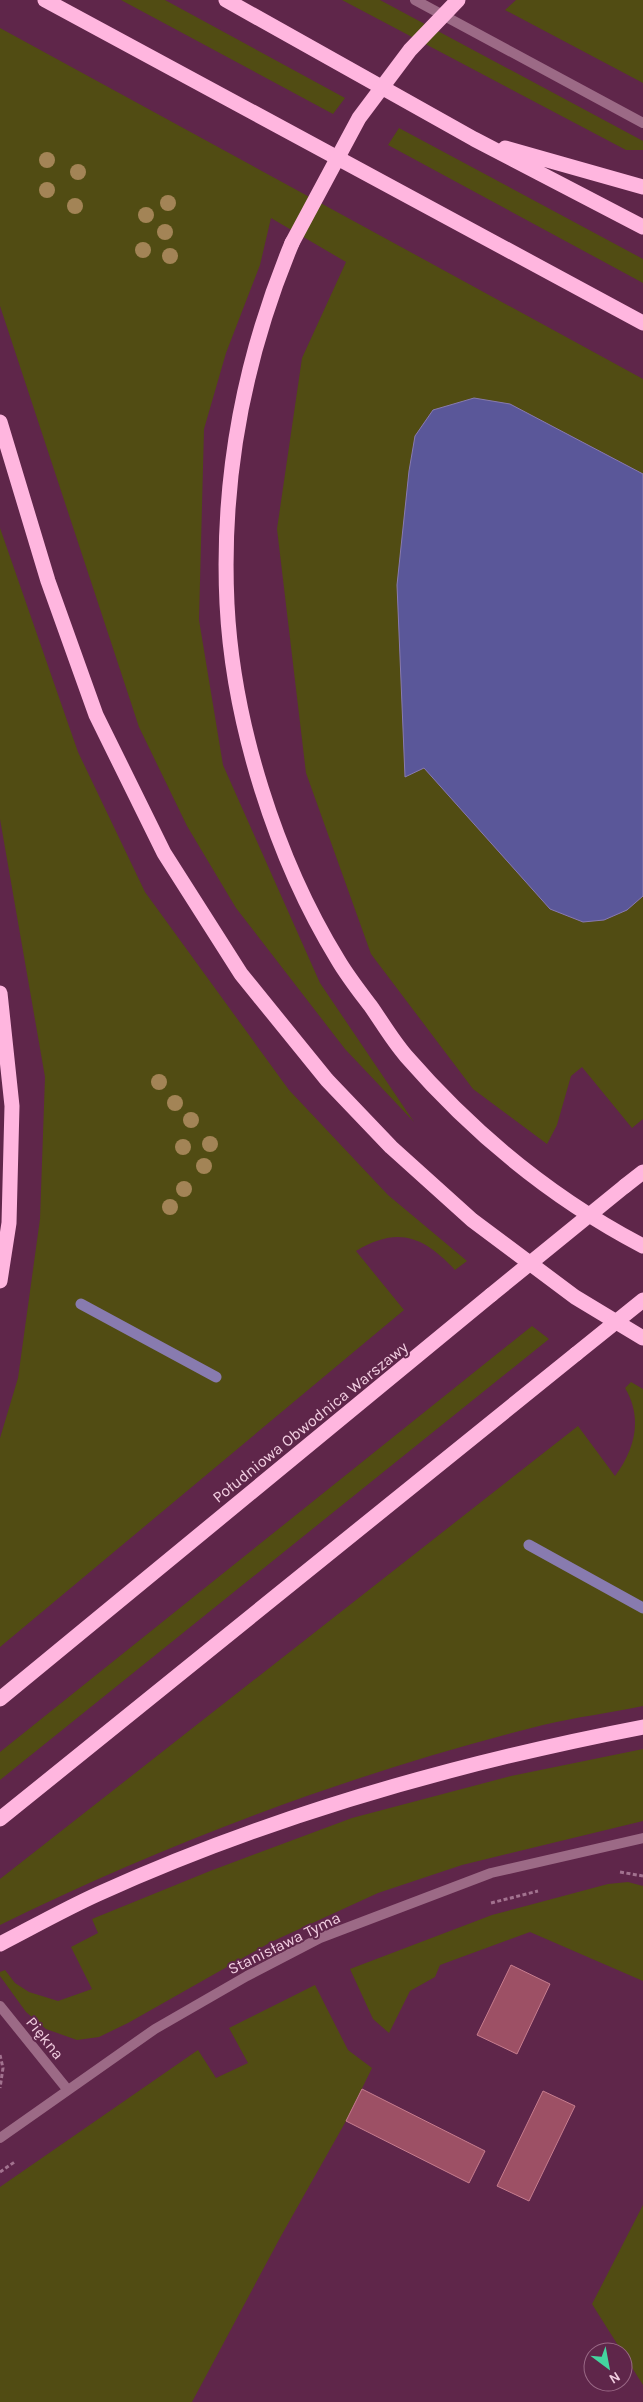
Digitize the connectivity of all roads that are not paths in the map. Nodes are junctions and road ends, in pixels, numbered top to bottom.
1 (45, 0) edge
2 (226, 0) edge
3 (415, 0) edge
4 (458, 0) edge
5 (643, 123) edge
6 (474, 139) junction
7 (643, 186) edge
8 (643, 227) edge
9 (643, 323) edge
10 (0, 422) edge
11 (0, 994) edge
12 (643, 1172) edge
13 (643, 1246) edge
14 (0, 1281) edge
15 (643, 1300) edge
16 (643, 1338) edge
17 (0, 1699) edge
18 (643, 1727) edge
19 (0, 1819) edge
20 (643, 1838) edge
21 (0, 1944) edge
22 (0, 2006) edge
23 (67, 2089) junction
24 (0, 2138) edge

1 - 9 highway
2 - 6 highway
3 - 5 street
4 - 13 highway, bridge
6 - 7 highway
6 - 8 highway
10 - 16 highway
11 - 14 highway
12 - 17 highway, Południowa Obwodnica Warszawy, bridge
15 - 19 highway, bridge
18 - 21 highway
20 - 23 street, Stanisława Tyma
22 - 23 street, Piękna
23 - 24 street, Stanisława Tyma

